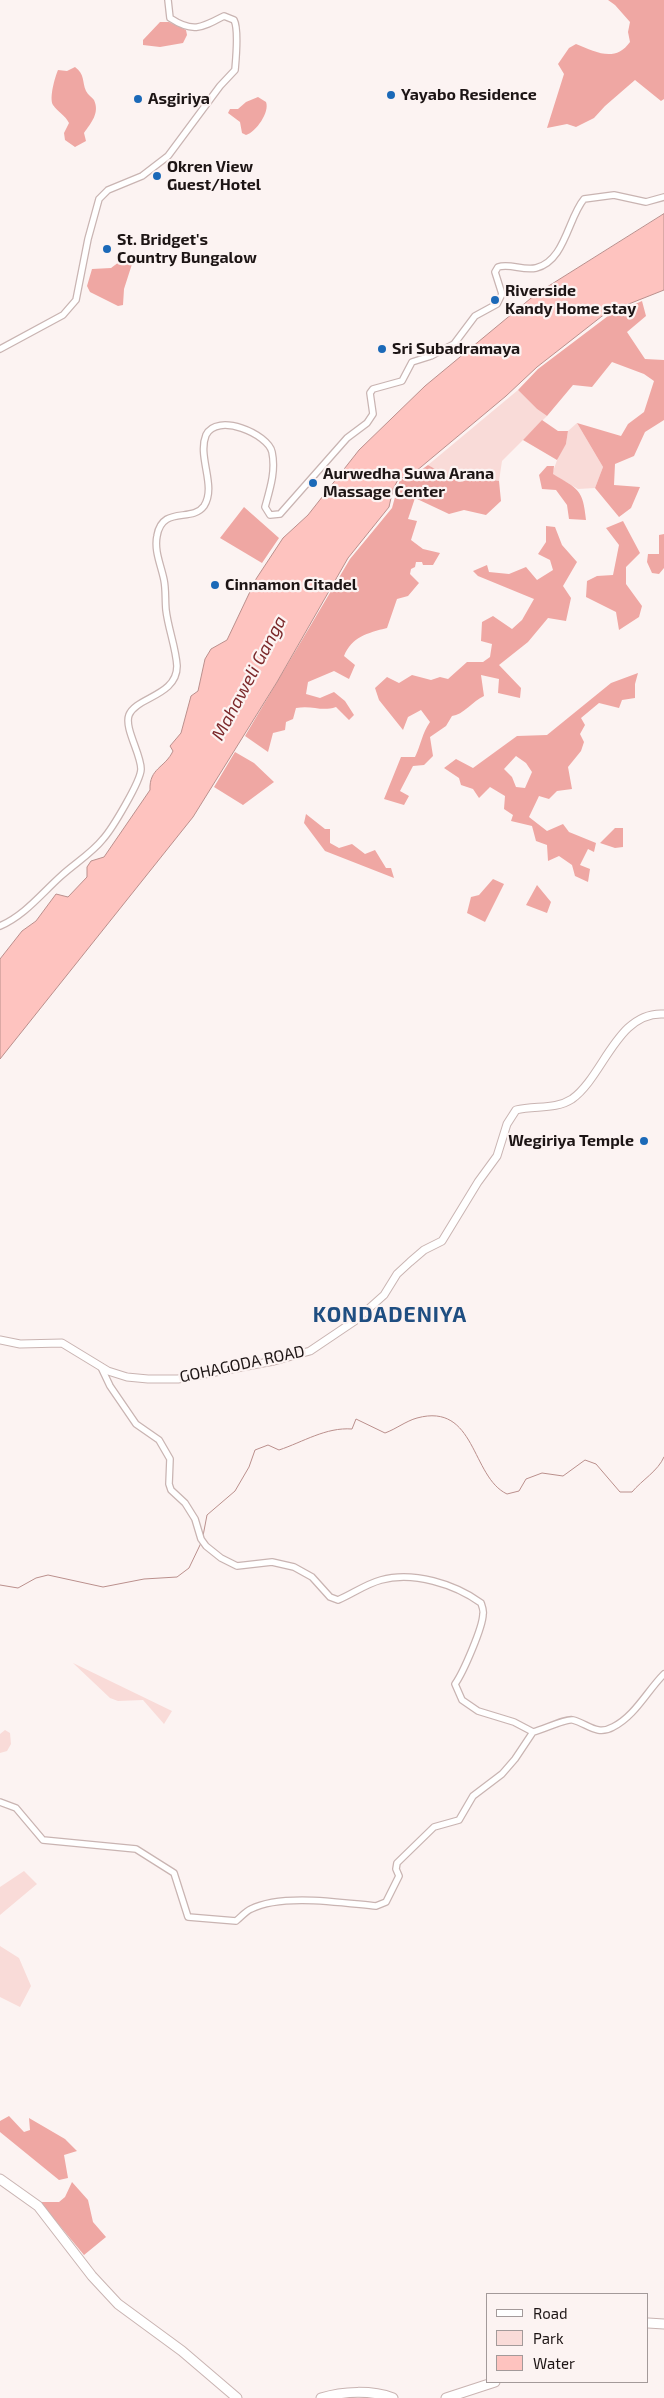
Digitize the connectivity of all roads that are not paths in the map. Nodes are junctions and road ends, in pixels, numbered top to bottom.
1 (168, 0) edge
2 (664, 197) edge
3 (0, 349) edge
4 (0, 926) edge
5 (664, 1014) edge
6 (0, 1340) edge
7 (101, 1367) junction
8 (664, 1674) edge
9 (533, 1732) junction
10 (0, 1802) edge
11 (0, 2179) edge
12 (649, 2323) edge
13 (664, 2324) edge
14 (491, 2383) edge
15 (237, 2398) edge
16 (321, 2398) edge
17 (393, 2398) edge
18 (446, 2398) edge

1 - 3 street
2 - 4 street
5 - 7 main road, GOHAGODA ROAD
6 - 7 main road, GOHAGODA ROAD
7 - 9 street
8 - 9 street
9 - 10 street
11 - 15 highway
12 - 13 highway
14 - 18 highway
16 - 17 highway

